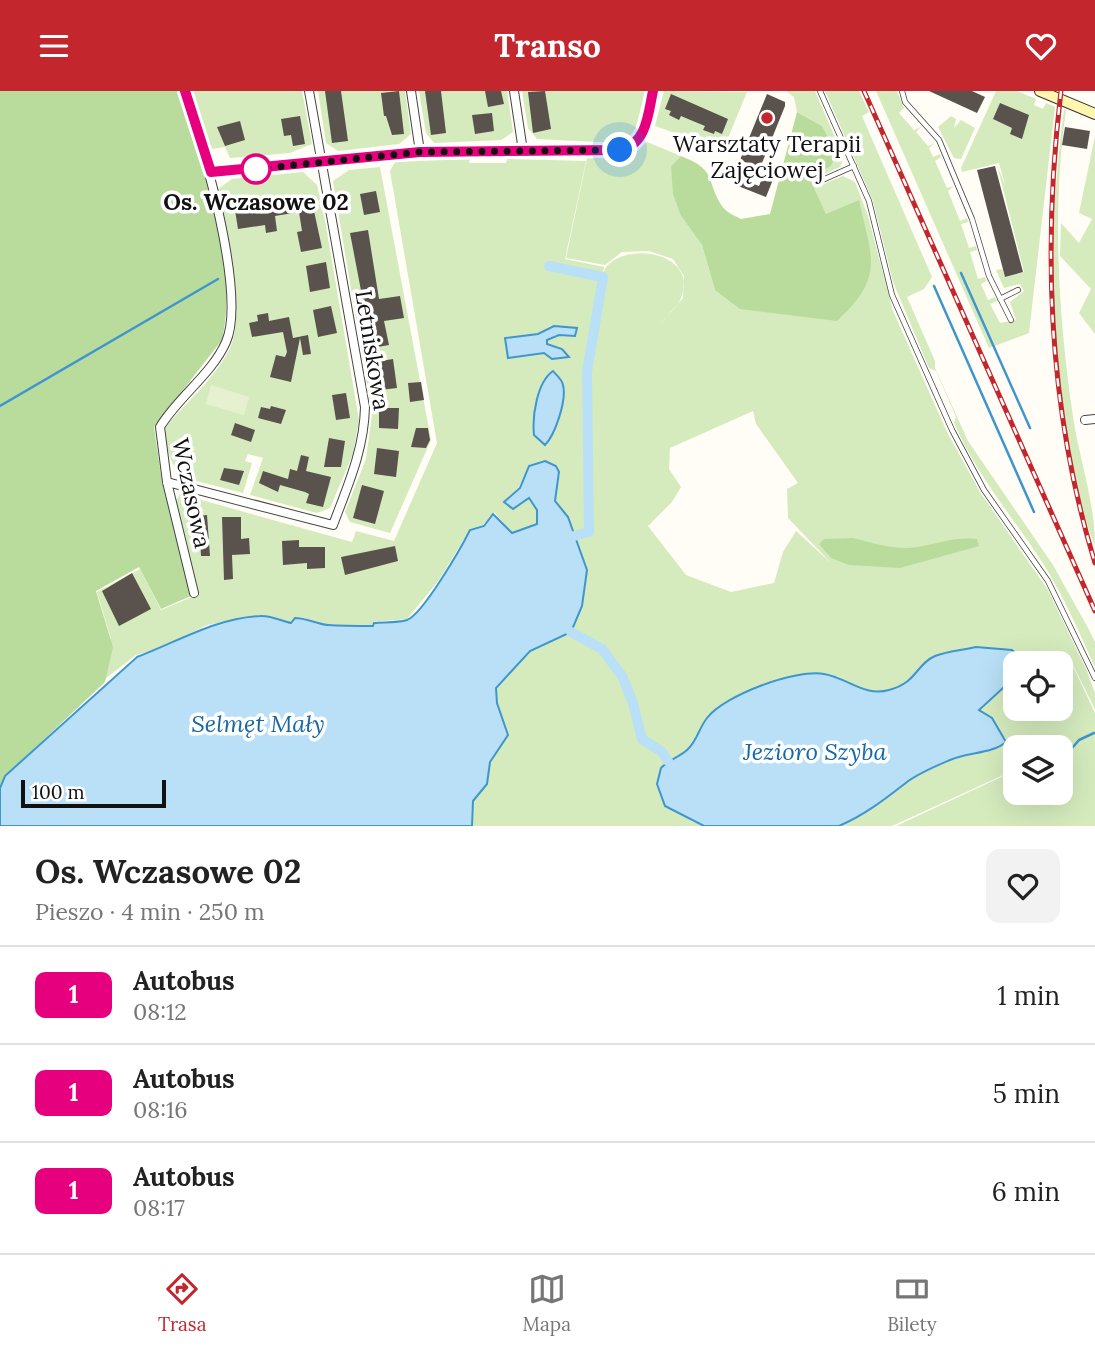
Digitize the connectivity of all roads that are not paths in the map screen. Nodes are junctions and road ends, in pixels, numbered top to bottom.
1 (185, 91) edge
2 (309, 91) edge
3 (411, 91) edge
4 (513, 91) edge
5 (653, 91) edge
6 (820, 91) edge
7 (902, 91) edge
8 (1040, 91) edge
9 (1095, 114) edge
10 (523, 151) junction
11 (420, 152) junction
12 (322, 162) junction
13 (854, 166) junction
14 (211, 172) junction
15 (820, 181) dead end
16 (1018, 290) dead end
17 (1000, 299) junction
18 (1011, 320) dead end
19 (1095, 419) edge
20 (1085, 420) dead end
21 (167, 482) junction
22 (194, 593) dead end
23 (1095, 678) edge

1 - 14 street, Wczasowa
2 - 12 street, Letniskowa
3 - 11 street
4 - 10 street
5 - 10 street
6 - 13 lane
7 - 17 lane
8 - 9 street
10 - 11 street
11 - 12 street
12 - 14 street
12 - 21 street, Letniskowa
13 - 15 lane
13 - 23 lane
14 - 21 street, Wczasowa
16 - 17 lane
17 - 18 lane
19 - 20 street
21 - 22 street, Wczasowa

